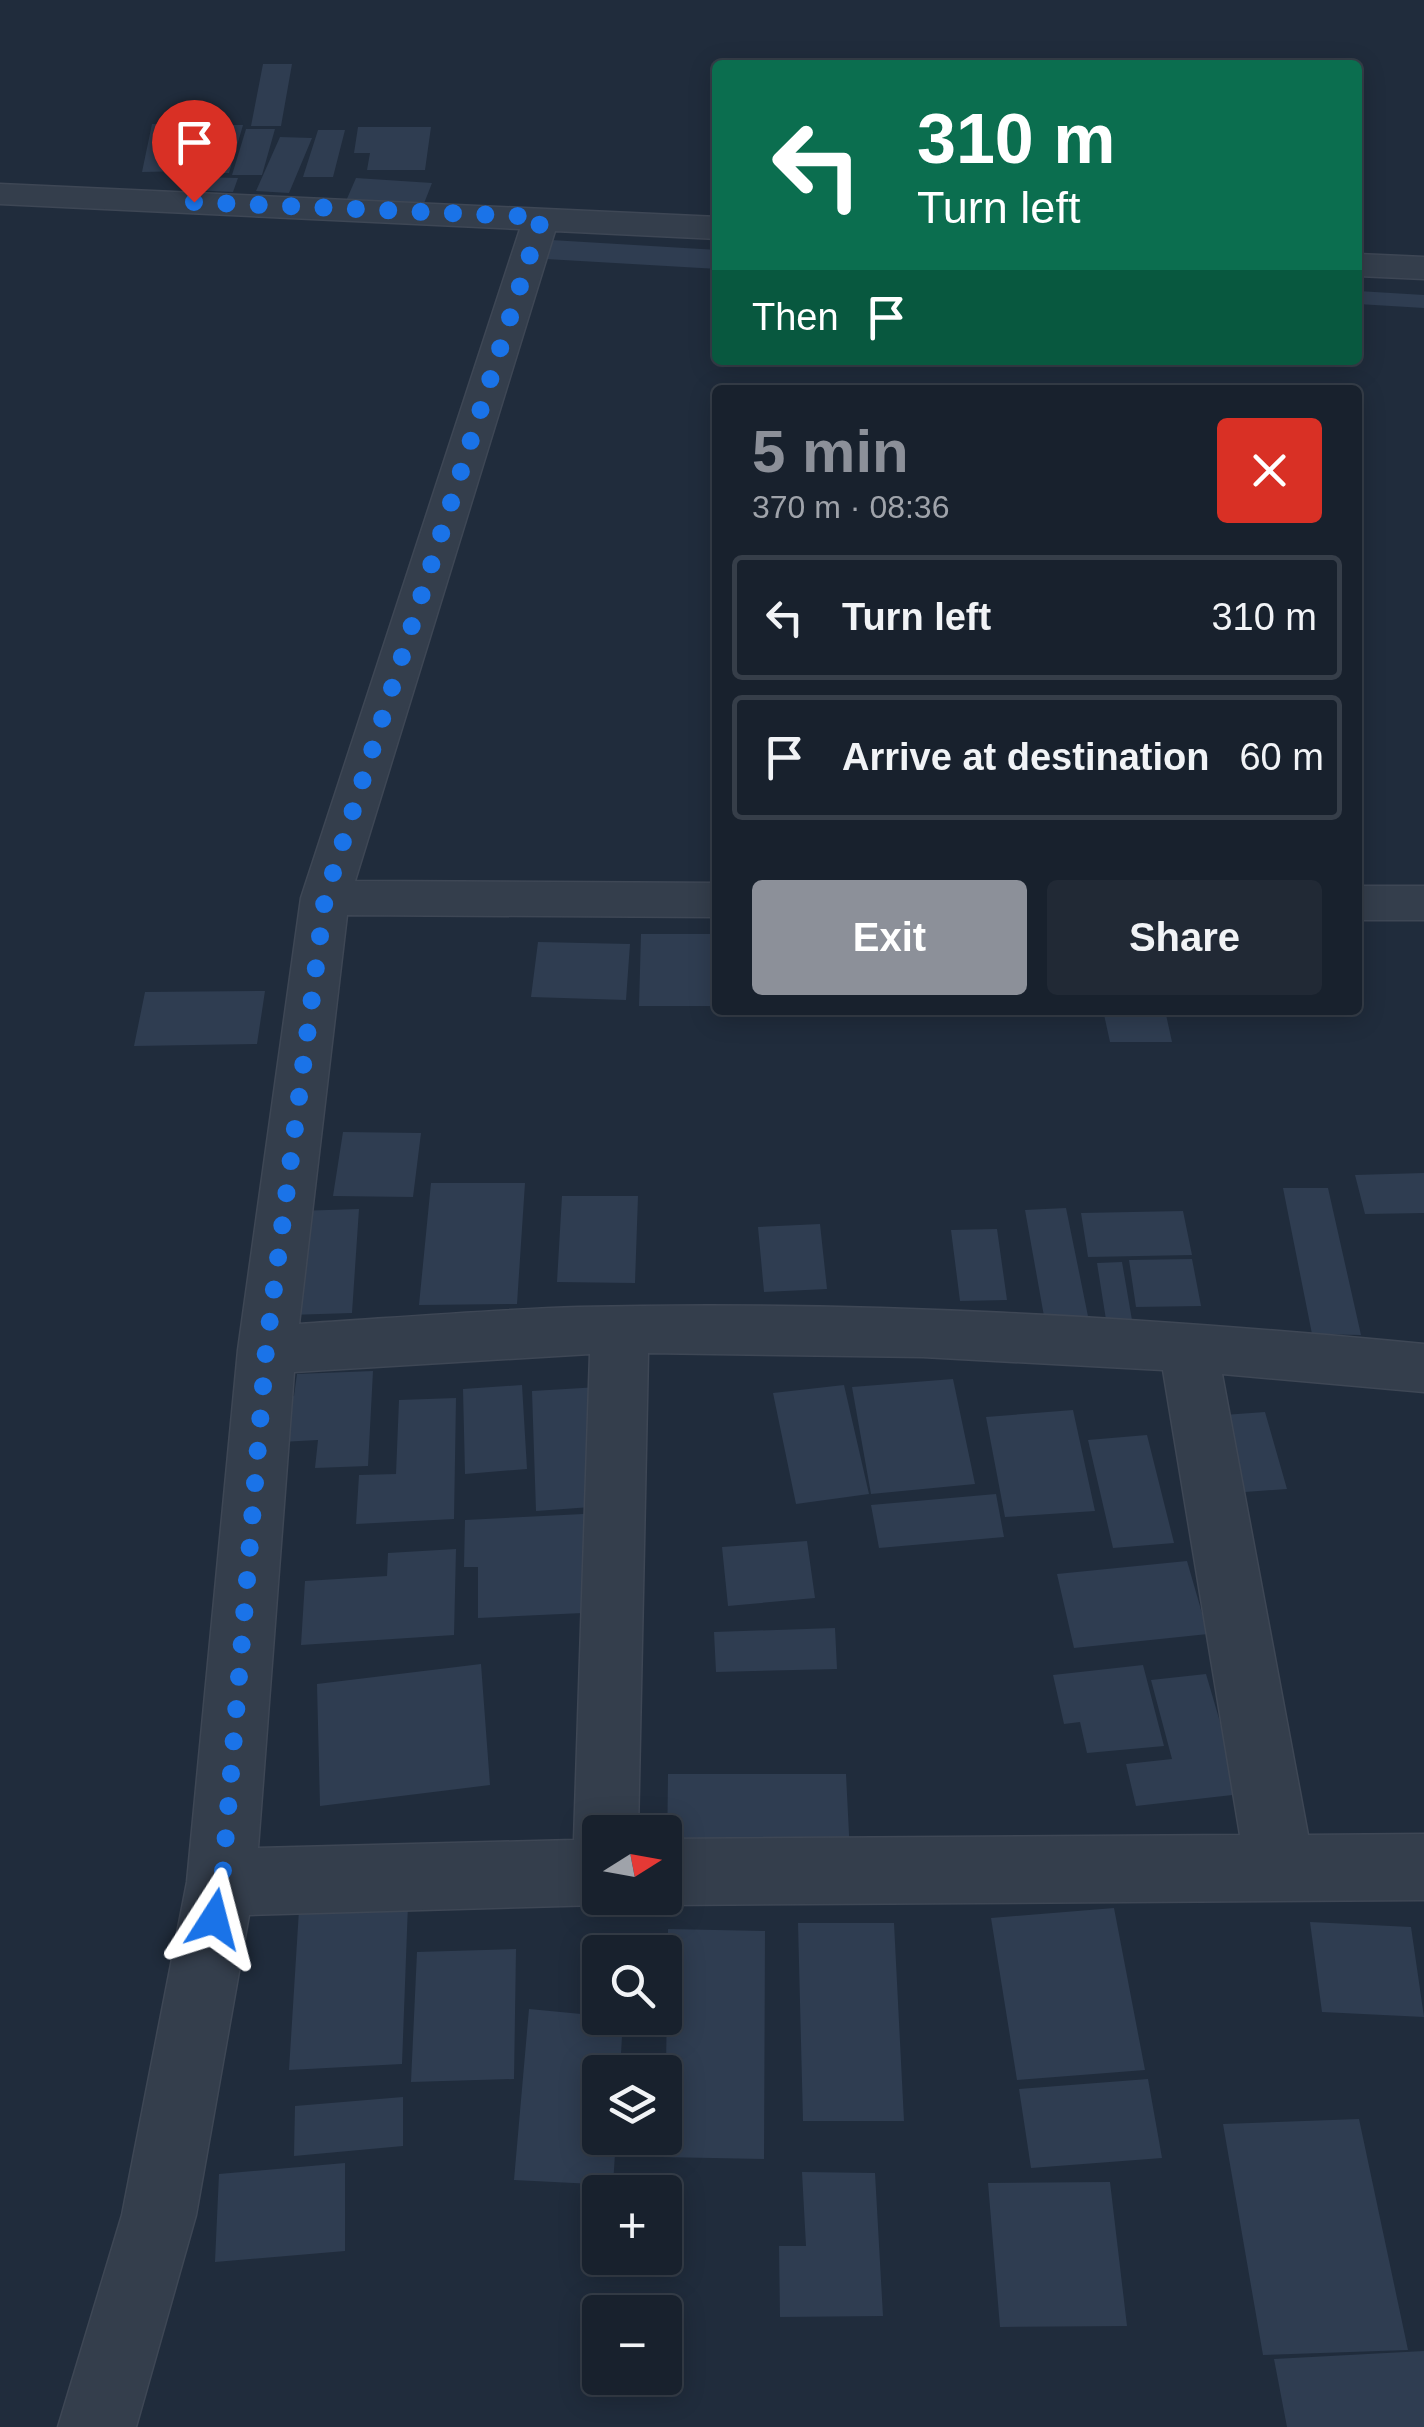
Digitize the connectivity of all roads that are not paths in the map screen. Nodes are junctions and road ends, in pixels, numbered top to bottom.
1 (0, 194) edge
2 (542, 217) junction
3 (712, 228) edge
4 (1362, 264) edge
5 (1424, 268) edge
6 (325, 898) junction
7 (712, 900) edge
8 (1362, 902) edge
9 (1424, 903) edge
10 (620, 1330) junction
11 (1188, 1344) junction
12 (266, 1350) junction
13 (1424, 1368) edge
14 (605, 1815) edge
15 (1424, 1867) edge
16 (1280, 1868) junction
17 (582, 1872) edge
18 (682, 1872) edge
19 (222, 1882) junction
20 (97, 2427) edge

1 - 2 street
2 - 3 street
2 - 6 street
4 - 5 street
6 - 7 street
6 - 12 street
8 - 9 street
10 - 11 street
10 - 12 street
10 - 14 street
11 - 13 street
11 - 16 street
12 - 19 street
15 - 16 street
16 - 18 street
17 - 19 street
19 - 20 street

